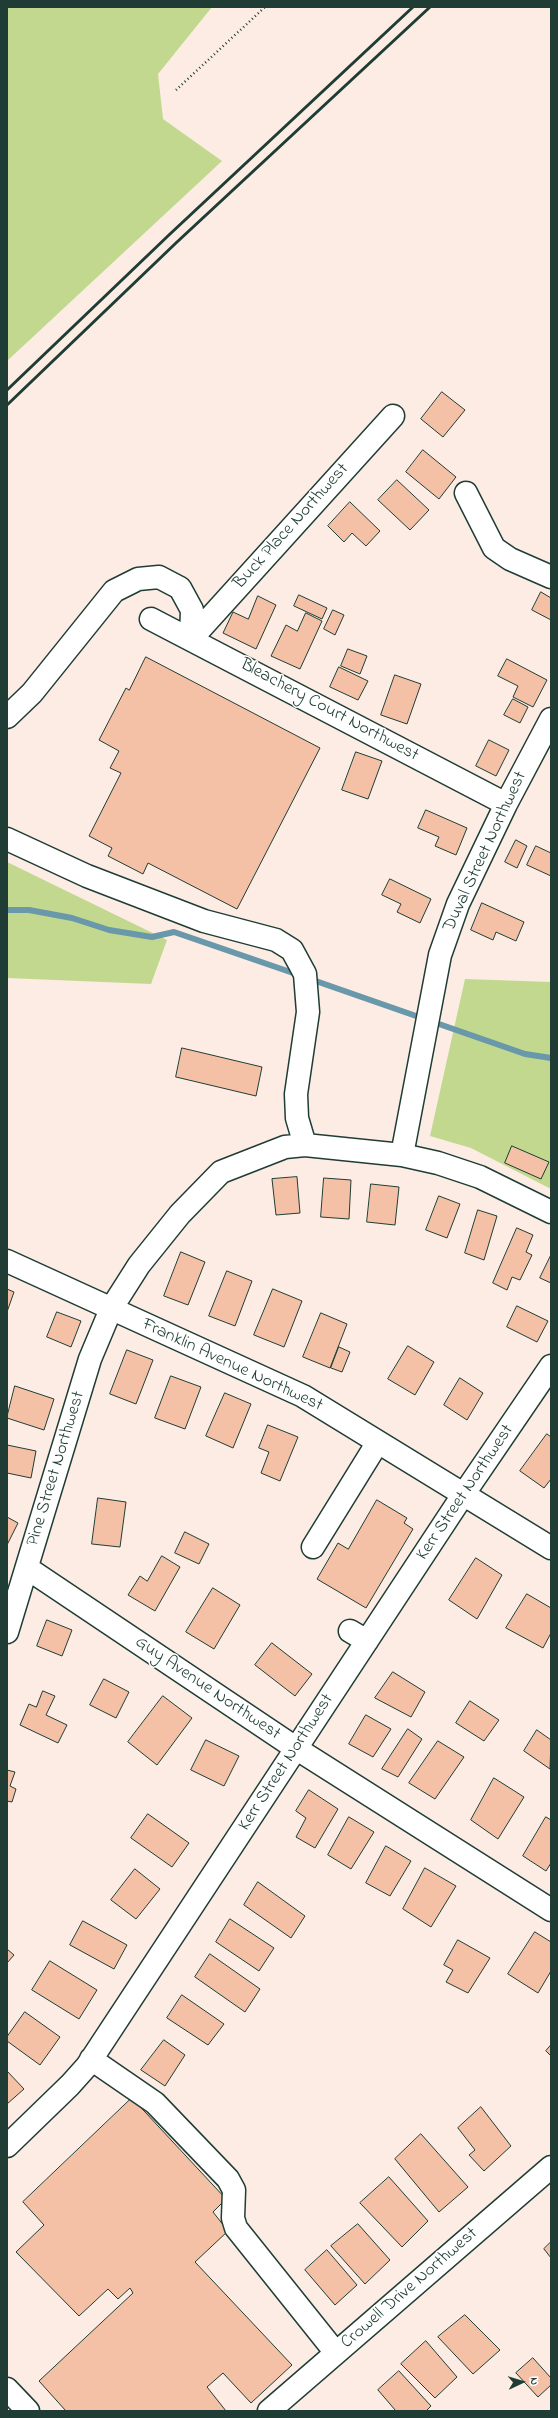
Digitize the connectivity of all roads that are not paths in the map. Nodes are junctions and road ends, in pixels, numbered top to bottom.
1 (393, 416) dead end
2 (466, 493) dead end
3 (551, 577) edge
4 (151, 619) dead end
5 (191, 639) junction
6 (7, 717) edge
7 (551, 719) edge
8 (506, 804) junction
9 (7, 839) edge
10 (304, 1145) junction
11 (402, 1155) junction
12 (551, 1212) edge
13 (7, 1262) edge
14 (111, 1309) junction
15 (551, 1366) edge
16 (373, 1450) dead end
17 (464, 1494) junction
18 (313, 1547) dead end
19 (551, 1548) edge
20 (27, 1568) junction
21 (7, 1632) edge
22 (297, 1749) junction
23 (551, 1910) edge
24 (91, 2059) junction
25 (7, 2146) edge
26 (551, 2166) edge
27 (336, 2353) junction
28 (7, 2389) edge
29 (282, 2407) edge
30 (28, 2411) edge

1 - 5 street, Buck Place Northwest
2 - 3 street
4 - 5 street, Bleachery Court Northwest
5 - 6 street
5 - 8 street, Bleachery Court Northwest
7 - 8 street, Duval Street Northwest
8 - 11 street, Duval Street Northwest
9 - 10 street
10 - 11 street, Pine Street Northwest
10 - 14 street, Pine Street Northwest
11 - 12 street, Pine Street Northwest
13 - 14 street, Franklin Avenue Northwest
14 - 17 street, Franklin Avenue Northwest
14 - 20 street, Pine Street Northwest
15 - 17 street, Kerr Street Northwest
16 - 18 street
17 - 19 street, Franklin Avenue Northwest
17 - 22 street, Kerr Street Northwest
20 - 21 street, Pine Street Northwest
20 - 22 street, Guy Avenue Northwest
22 - 23 street, Guy Avenue Northwest
22 - 24 street, Kerr Street Northwest
24 - 25 street, Kerr Street Northwest
24 - 27 street
26 - 27 street, Crowell Drive Northwest
27 - 29 street, Crowell Drive Northwest
28 - 30 street

